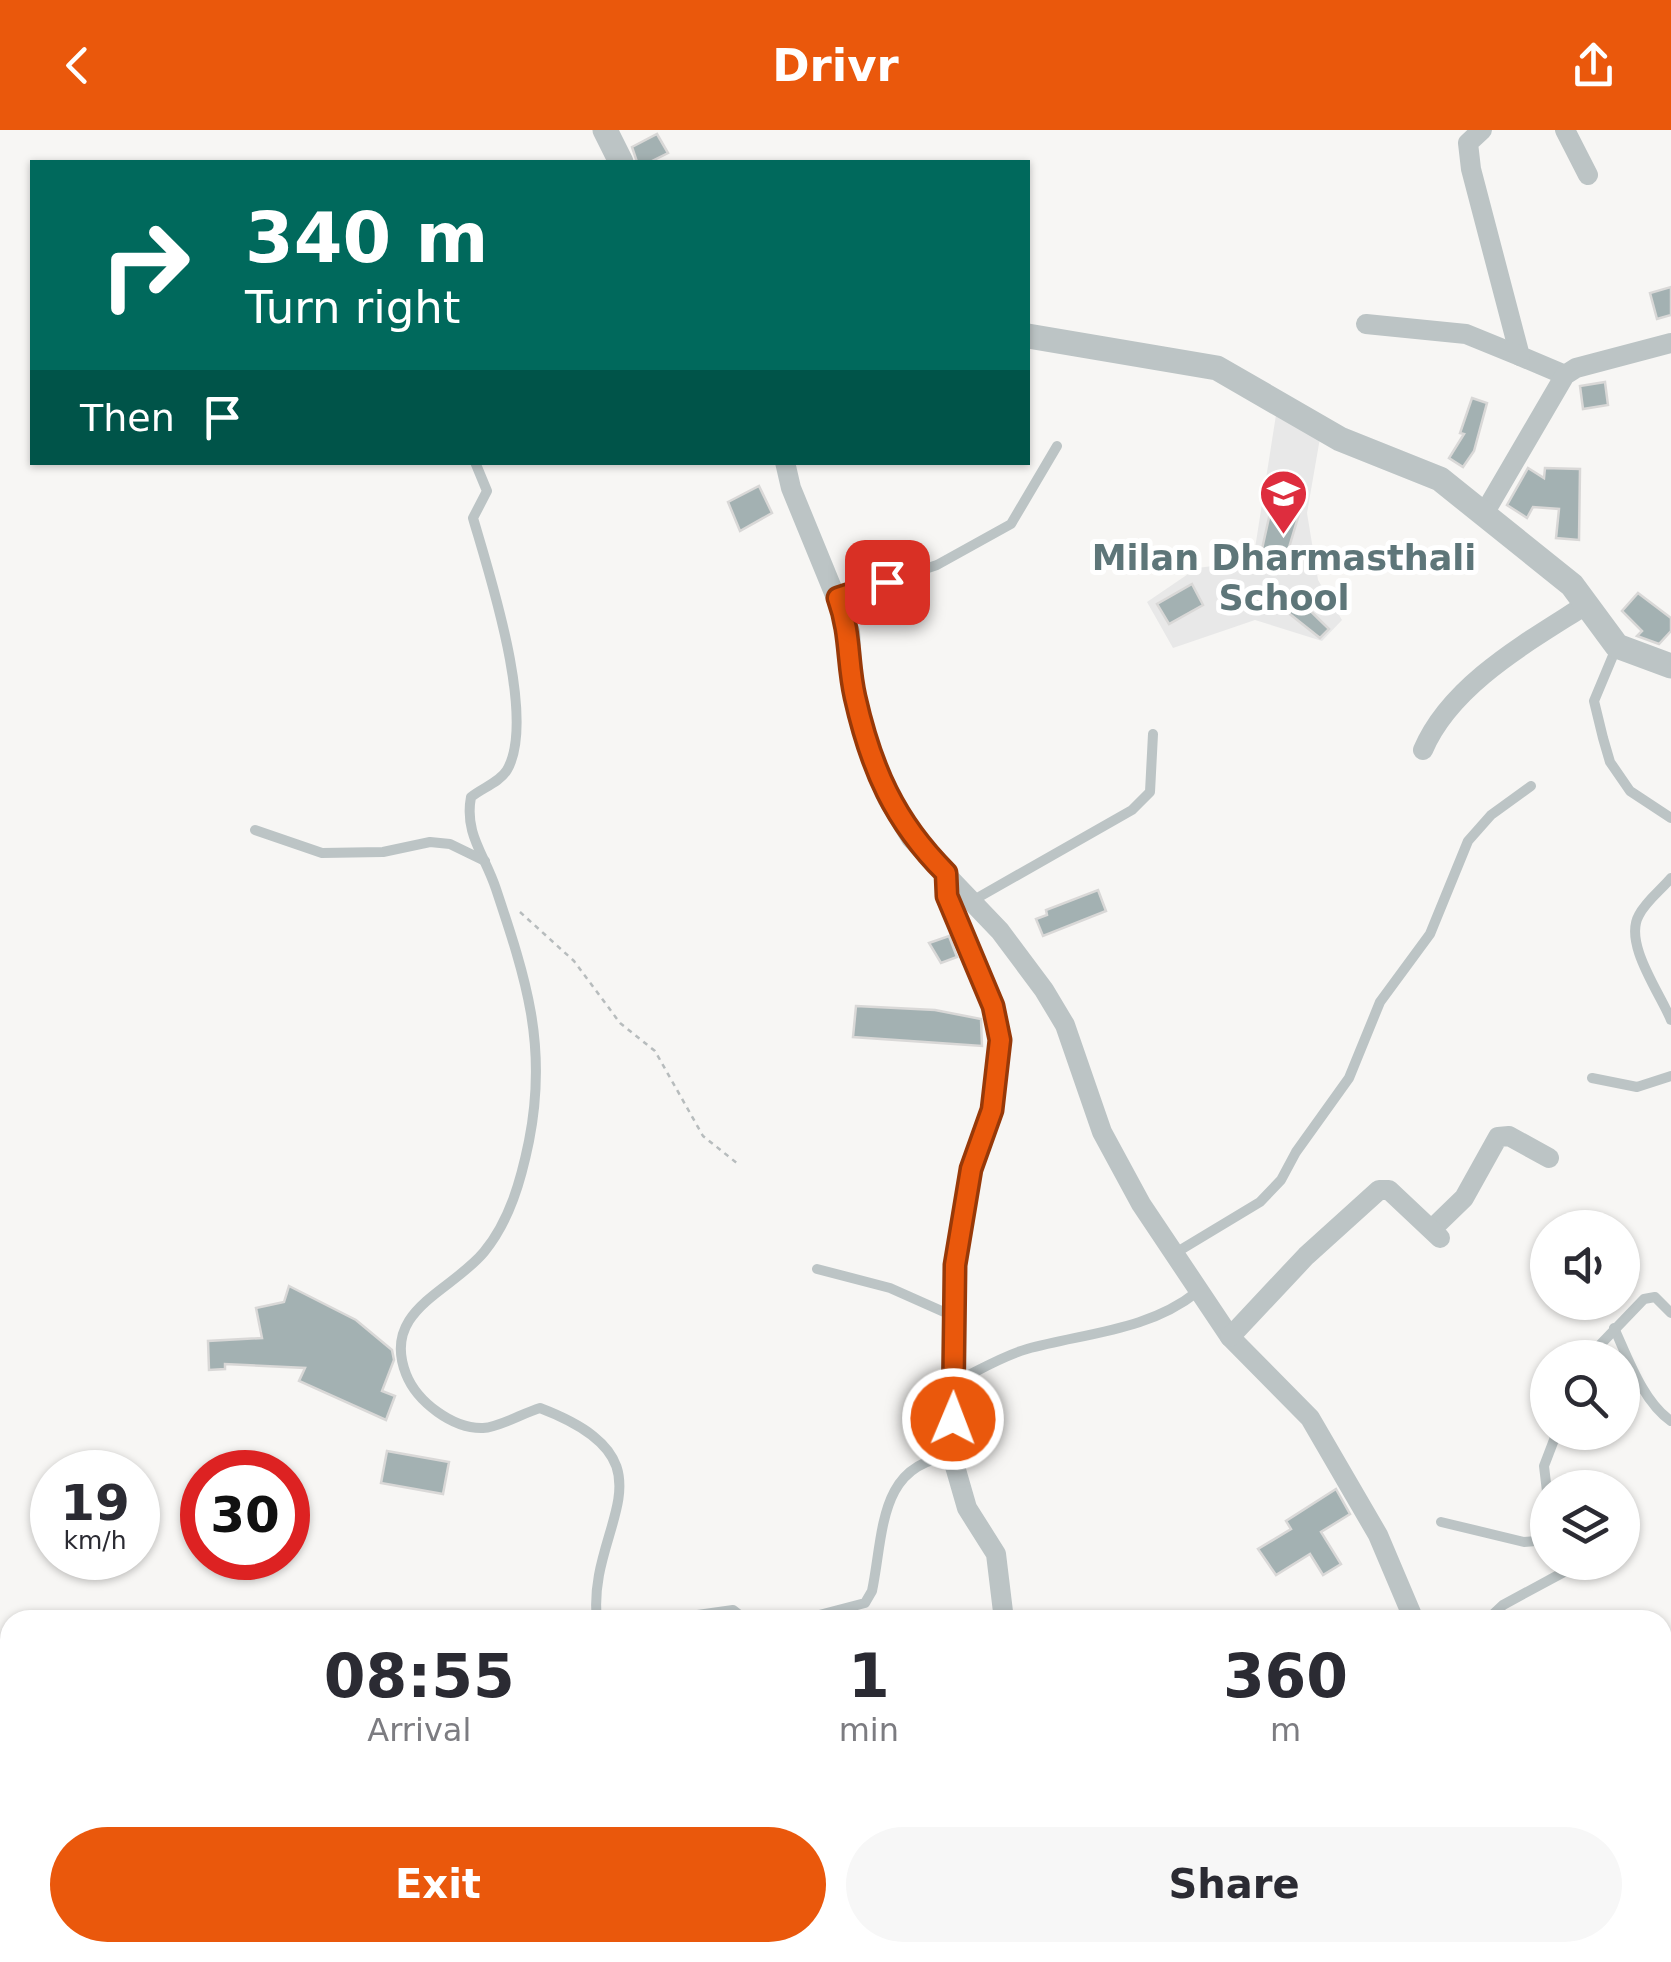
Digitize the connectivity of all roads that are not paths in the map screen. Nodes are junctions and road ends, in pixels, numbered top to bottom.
1 (604, 130) edge
2 (1482, 130) edge
3 (1565, 130) edge
4 (619, 160) edge
5 (1588, 175) dead end
6 (1366, 324) dead end
7 (1030, 336) edge
8 (1671, 343) edge
9 (1520, 356) junction
10 (1566, 375) junction
11 (1057, 446) dead end
12 (476, 465) edge
13 (786, 465) edge
14 (1486, 512) junction
15 (838, 598) junction
16 (1587, 604) junction
17 (1617, 646) junction
18 (1671, 666) edge
19 (1153, 734) dead end
20 (1423, 750) dead end
21 (1531, 786) dead end
22 (1671, 818) edge
23 (255, 830) dead end
24 (486, 862) junction
25 (946, 873) junction
26 (1671, 878) edge
27 (972, 901) junction
28 (1671, 1020) edge
29 (1671, 1076) edge
30 (1592, 1078) dead end
31 (1549, 1158) dead end
32 (1177, 1252) junction
33 (817, 1269) dead end
34 (1197, 1292) junction
35 (1671, 1313) edge
36 (954, 1316) junction
37 (1614, 1328) junction
38 (1230, 1337) junction
39 (1606, 1340) edge
40 (955, 1382) junction
41 (1671, 1421) edge
42 (952, 1456) junction
43 (1441, 1522) dead end
44 (1530, 1542) edge
45 (1549, 1580) edge
46 (597, 1610) edge
47 (839, 1610) edge
48 (1003, 1610) edge
49 (1410, 1610) edge
50 (1497, 1610) edge

1 - 4 street
2 - 9 street
3 - 5 street
6 - 9 street
7 - 14 street
8 - 10 street
9 - 10 street
10 - 14 street
11 - 15 lane
12 - 24 lane
13 - 15 street
14 - 16 street
15 - 25 street
16 - 17 street
16 - 20 street
17 - 18 street
17 - 22 lane
19 - 27 lane
21 - 32 lane
23 - 24 lane
24 - 46 lane
25 - 27 street
25 - 36 street
26 - 28 lane
27 - 32 street
29 - 30 lane
31 - 38 street
32 - 34 street
33 - 36 lane
34 - 38 street
34 - 40 lane
35 - 37 lane
36 - 40 street
37 - 39 lane
37 - 41 lane
38 - 49 street
40 - 42 street
42 - 47 lane
42 - 48 street
43 - 44 lane
45 - 50 lane

